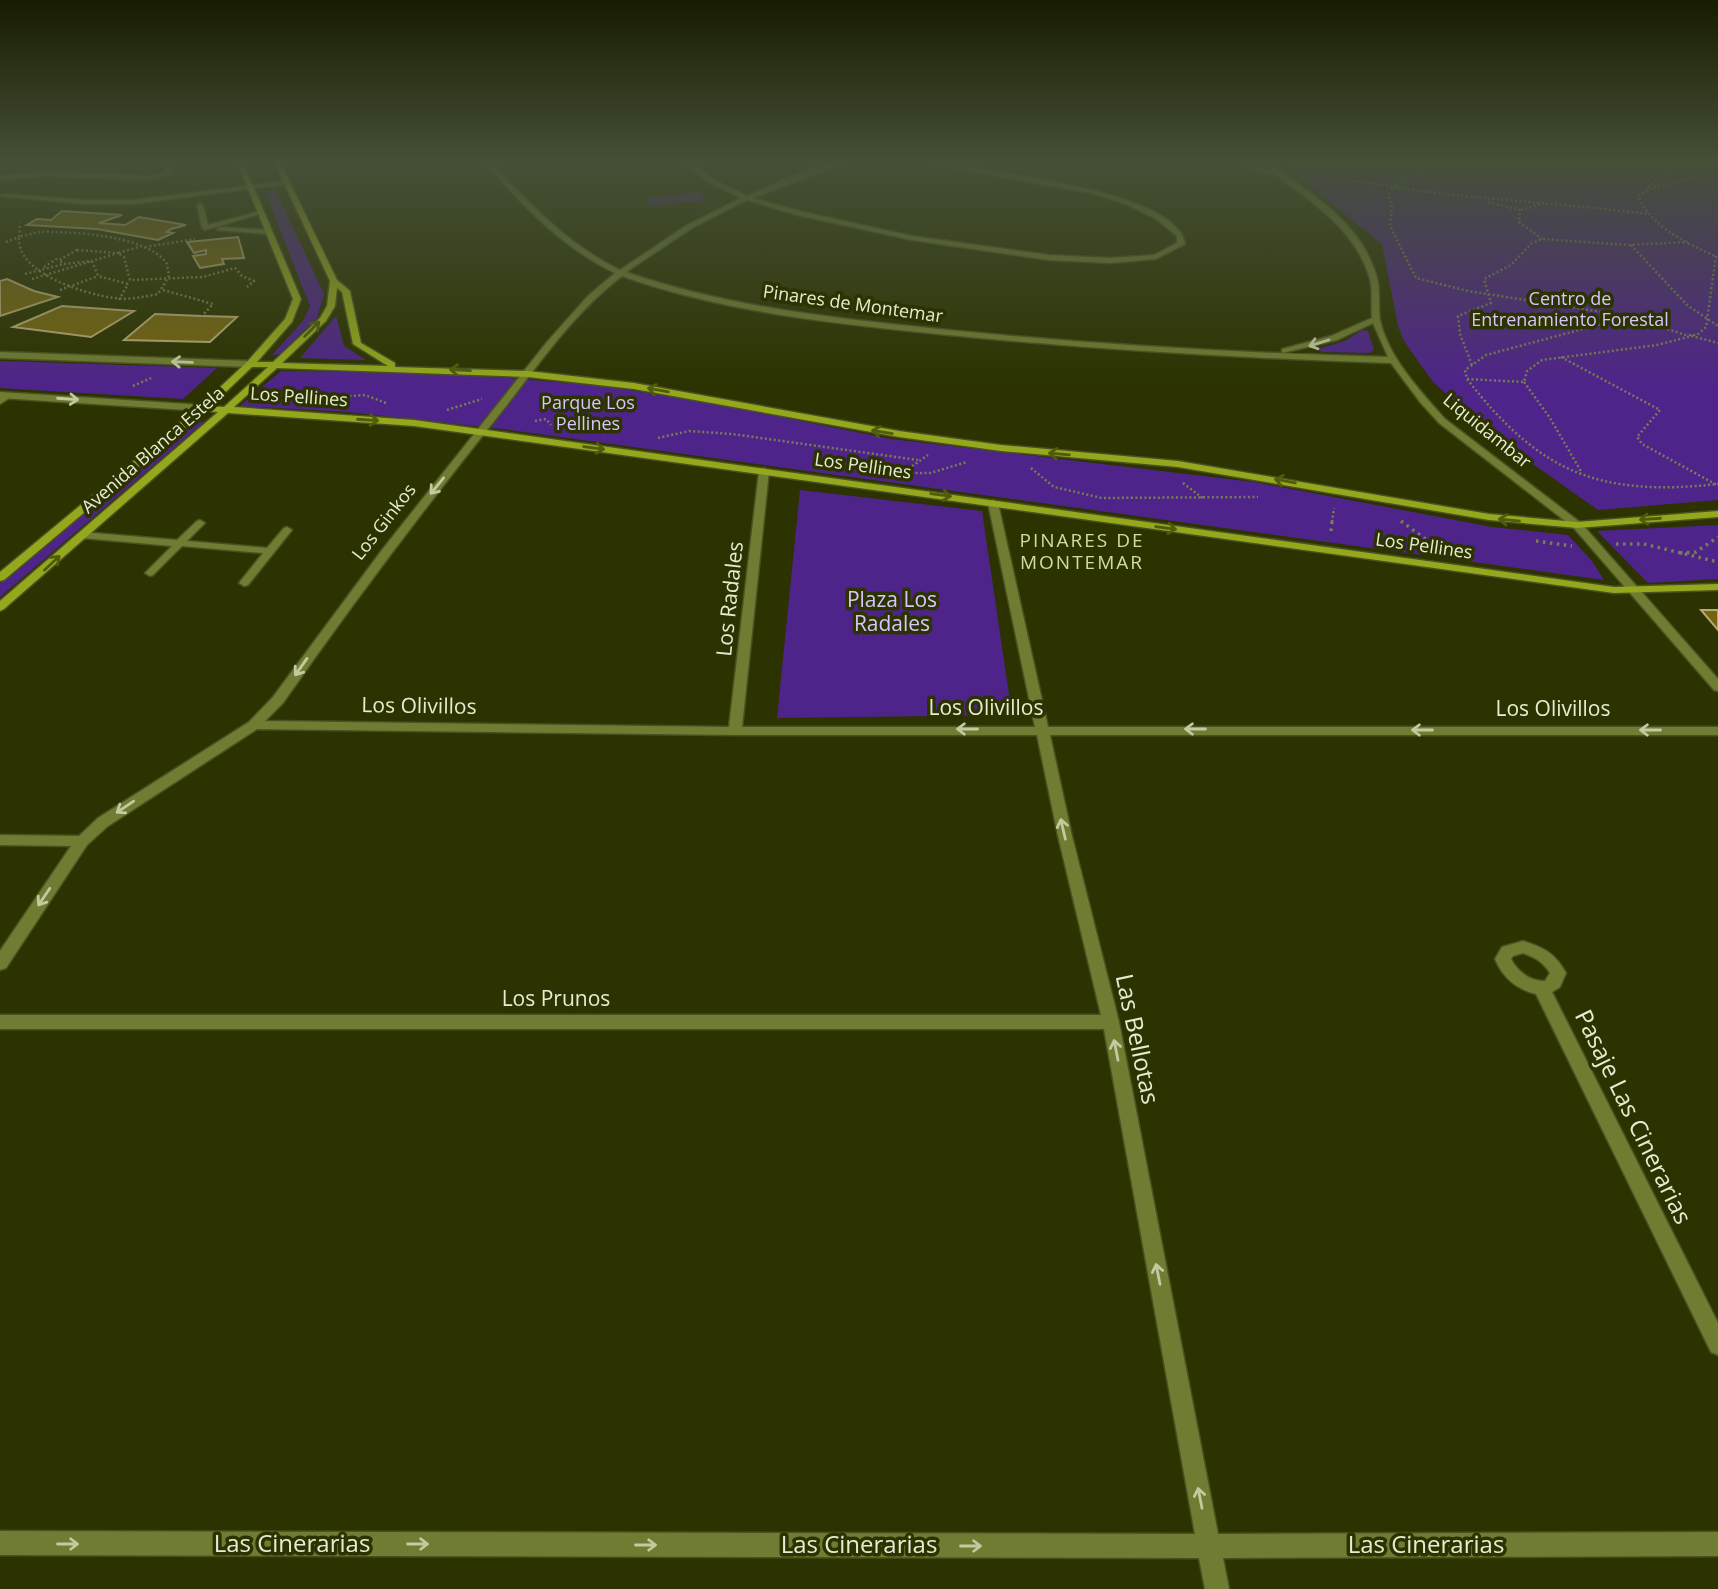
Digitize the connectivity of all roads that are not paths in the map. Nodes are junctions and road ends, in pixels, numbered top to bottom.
1 (271, 236) edge
2 (312, 236) edge
3 (560, 236) edge
4 (676, 236) edge
5 (910, 236) edge
6 (1180, 236) edge
7 (1352, 236) edge
8 (620, 273) junction
9 (334, 281) junction
10 (1376, 319) junction
11 (0, 355) edge
12 (1260, 356) junction
13 (1394, 360) junction
14 (250, 363) junction
15 (276, 364) junction
16 (400, 367) junction
17 (528, 374) junction
18 (3, 397) edge
19 (203, 408) junction
20 (227, 410) junction
21 (480, 432) junction
22 (764, 471) junction
23 (993, 503) junction
24 (1718, 514) edge
25 (200, 523) dead end
26 (1577, 525) junction
27 (287, 530) dead end
28 (82, 536) junction
29 (181, 542) junction
30 (270, 551) junction
31 (150, 573) dead end
32 (0, 578) edge
33 (244, 583) dead end
34 (1718, 587) edge
35 (1635, 591) junction
36 (0, 607) edge
37 (1718, 688) edge
38 (254, 725) junction
39 (1041, 728) junction
40 (735, 731) junction
41 (1718, 731) edge
42 (0, 840) edge
43 (82, 841) junction
44 (0, 964) edge
45 (1541, 988) dead end
46 (0, 1022) edge
47 (1111, 1023) junction
48 (1718, 1345) edge
49 (0, 1544) edge
50 (1718, 1544) edge
51 (1209, 1546) junction
52 (1217, 1589) edge

1 - 14 main road, Avenida Blanca Estela
2 - 9 main road
3 - 8 street, Pinares de Montemar
4 - 8 street, Los Ginkos
5 - 6 street
7 - 10 street, Liquidambar
8 - 12 street, Pinares de Montemar
8 - 17 street, Los Ginkos
15 -> 9 main road, Avenida Blanca Estela
9 - 16 main road
10 -> 12 street, Pinares de Montemar
10 - 13 street, Liquidambar
14 -> 11 street, Los Pellines
12 - 13 street, Pinares de Montemar
13 - 26 street, Liquidambar
14 - 15 main road, Los Pellines
14 - 19 main road, Avenida Blanca Estela
15 - 16 main road, Los Pellines
15 - 20 main road, Avenida Blanca Estela
17 -> 16 main road, Los Pellines
17 - 21 street, Los Ginkos
26 -> 17 main road, Los Pellines
18 -> 19 street, Los Pellines
19 - 20 main road, Los Pellines
19 - 32 main road, Avenida Blanca Estela
20 -> 21 main road, Los Pellines
20 - 28 main road, Avenida Blanca Estela
21 -> 22 main road, Los Pellines
21 -> 38 street, Los Ginkos
22 -> 23 main road, Los Pellines
22 - 40 street, Los Radales
23 -> 35 main road, Los Pellines
23 - 39 street, Las Bellotas
24 -> 26 main road, Los Pellines
25 - 29 lane
26 - 35 street, Liquidambar
27 - 30 lane
28 - 29 lane
36 -> 28 main road, Avenida Blanca Estela
29 - 30 lane
29 - 31 lane
30 - 33 lane
34 - 35 main road, Los Pellines
35 - 37 street, Liquidambar
38 - 40 street, Los Olivillos
38 -> 43 street, Los Ginkos
39 -> 40 street, Los Olivillos
41 -> 39 street, Los Olivillos
47 -> 39 street, Las Bellotas
42 - 43 street
43 -> 44 street, Los Ginkos
45 - 48 street, Pasaje Las Cinerarias
46 - 47 street, Los Prunos
51 -> 47 street, Las Bellotas
49 -> 51 street, Las Cinerarias
50 - 51 street, Las Cinerarias
51 - 52 street, Las Bellotas

